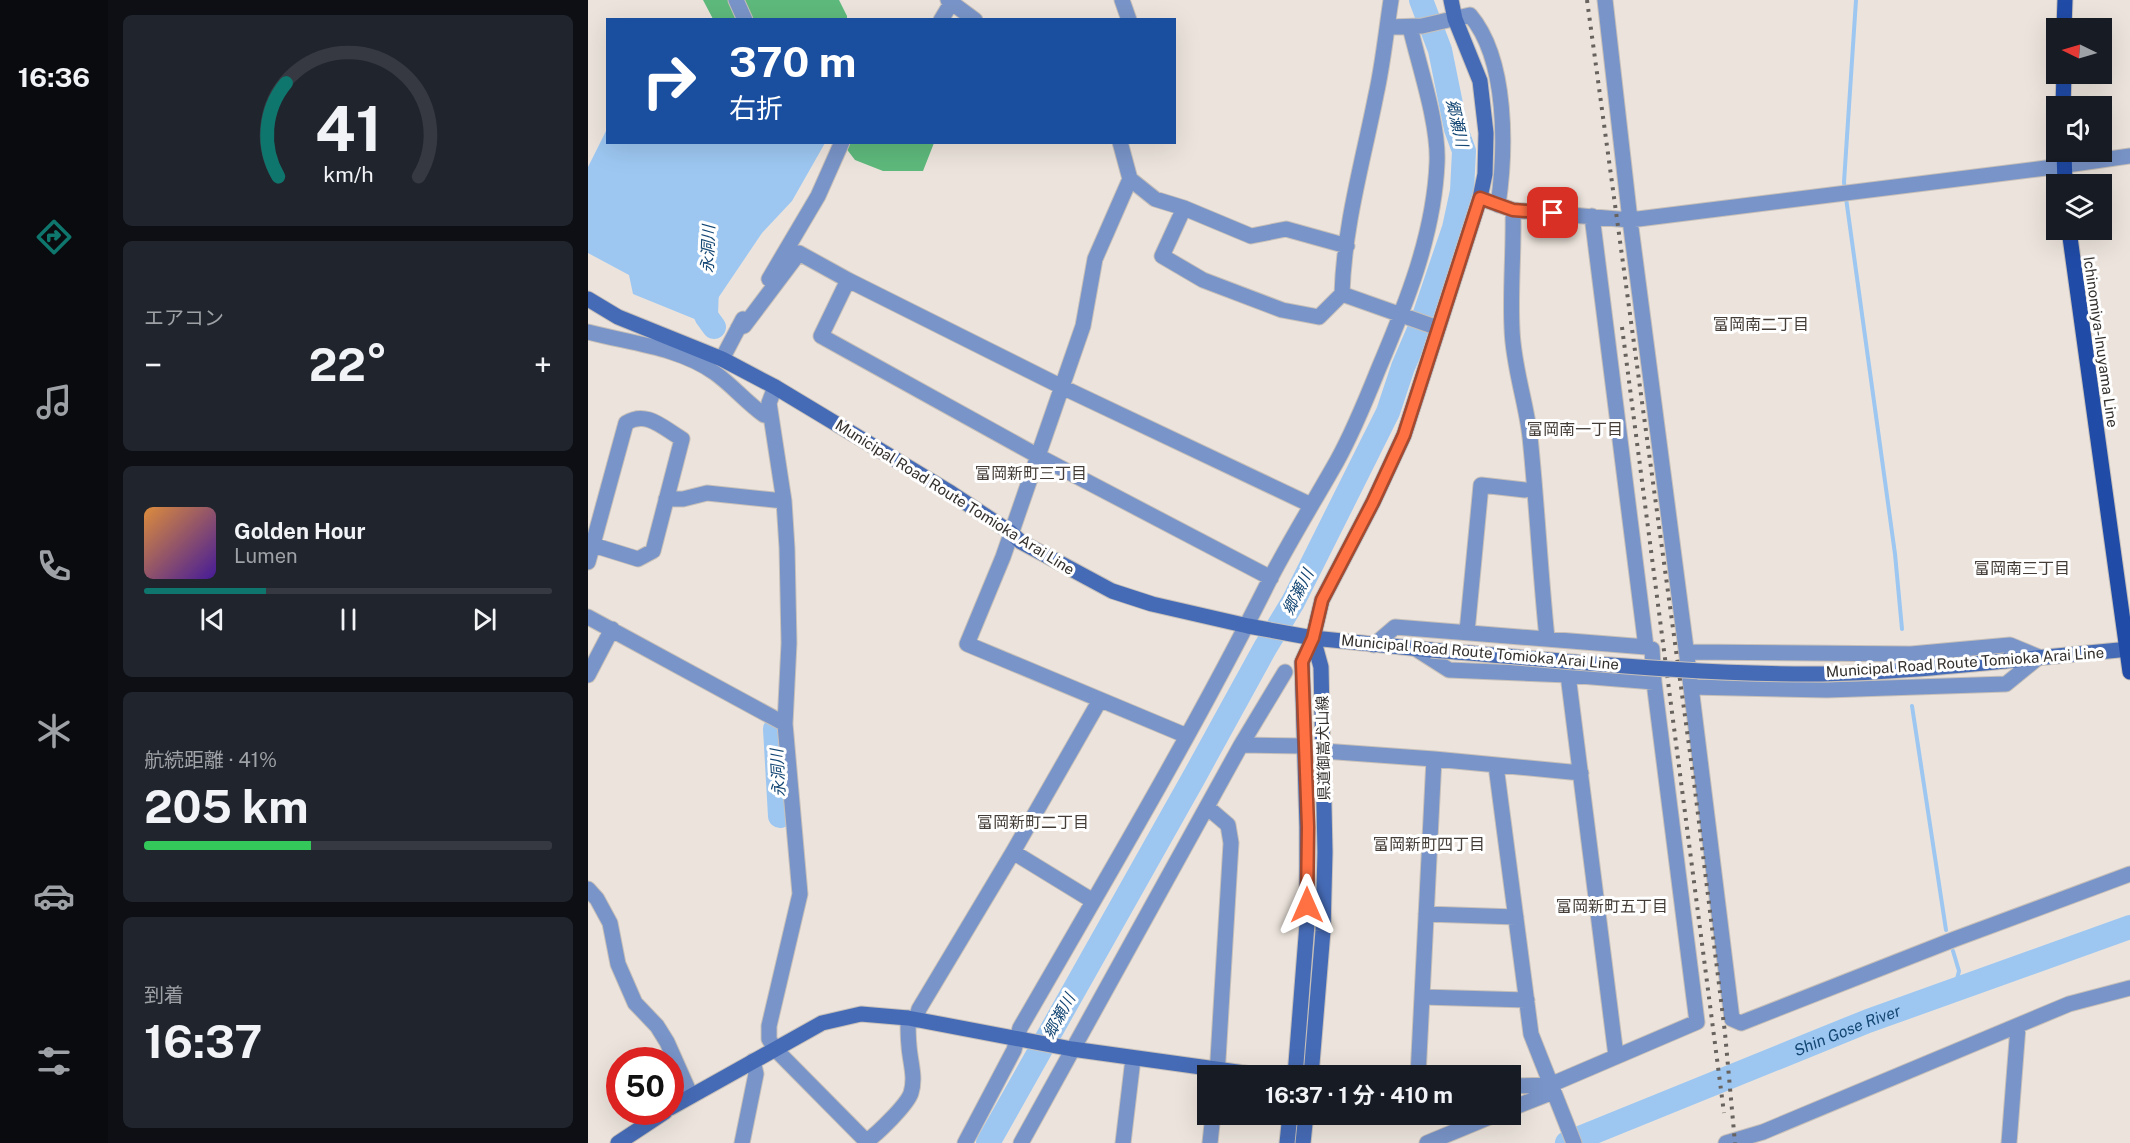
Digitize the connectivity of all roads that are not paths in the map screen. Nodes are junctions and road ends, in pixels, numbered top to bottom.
1 (736, 0) edge
2 (1122, 0) edge
3 (1391, 0) edge
4 (1451, 0) edge
5 (1605, 0) edge
6 (2065, 0) edge
7 (951, 1) edge
8 (744, 18) edge
9 (942, 18) edge
10 (972, 18) edge
11 (1128, 18) edge
12 (2064, 18) edge
13 (1455, 19) junction
14 (1387, 27) junction
15 (1416, 27) junction
16 (841, 144) edge
17 (1121, 144) edge
18 (2130, 156) edge
19 (2112, 157) edge
20 (2046, 161) edge
21 (1130, 179) junction
22 (1480, 198) junction
23 (1184, 208) junction
24 (1506, 208) junction
25 (1592, 216) junction
26 (1630, 220) junction
27 (2070, 240) edge
28 (1347, 246) junction
29 (848, 280) junction
30 (1342, 294) junction
31 (588, 299) edge
32 (1402, 314) junction
33 (738, 328) junction
34 (1438, 328) junction
35 (588, 332) edge
36 (722, 359) junction
37 (775, 387) junction
38 (1062, 387) junction
39 (770, 414) junction
40 (1038, 456) junction
41 (1525, 490) dead end
42 (666, 499) junction
43 (784, 501) junction
44 (1311, 505) junction
45 (1010, 532) junction
46 (594, 545) junction
47 (588, 562) edge
48 (1271, 578) junction
49 (588, 617) edge
50 (1248, 626) junction
51 (612, 629) junction
52 (1467, 632) junction
53 (1313, 638) junction
54 (1547, 638) junction
55 (1374, 645) junction
56 (1646, 646) junction
57 (1423, 649) junction
58 (2128, 649) edge
59 (1687, 652) junction
60 (2039, 657) junction
61 (1285, 672) dead end
62 (2130, 672) edge
63 (588, 675) edge
64 (1568, 675) junction
65 (1654, 682) junction
66 (1691, 687) junction
67 (1100, 700) junction
68 (785, 724) junction
69 (1187, 736) junction
70 (1241, 745) junction
71 (1304, 746) junction
72 (1323, 751) junction
73 (1434, 759) junction
74 (1496, 766) junction
75 (1581, 773) junction
76 (1207, 807) junction
77 (1013, 852) junction
78 (2130, 874) edge
79 (588, 889) edge
80 (1093, 901) junction
81 (1426, 914) junction
82 (1515, 916) junction
83 (2130, 987) edge
84 (1422, 997) junction
85 (1527, 1000) junction
86 (912, 1019) junction
87 (2018, 1027) junction
88 (1016, 1038) junction
89 (775, 1049) junction
90 (1072, 1049) junction
91 (1616, 1056) junction
92 (1133, 1059) junction
93 (753, 1061) junction
94 (1217, 1065) edge
95 (1296, 1065) edge
96 (1312, 1065) edge
97 (1419, 1065) edge
98 (1197, 1070) edge
99 (1521, 1087) edge
100 (1551, 1088) junction
101 (691, 1096) junction
102 (684, 1100) edge
103 (1521, 1103) edge
104 (645, 1125) edge
105 (1212, 1125) edge
106 (1289, 1125) edge
107 (1305, 1125) edge
108 (1470, 1125) edge
109 (867, 1142) edge
110 (618, 1143) edge
111 (742, 1143) edge
112 (965, 1143) edge
113 (1021, 1143) edge
114 (1123, 1143) edge
115 (1210, 1143) edge
116 (1287, 1143) edge
117 (1303, 1143) edge
118 (1427, 1143) edge
119 (1574, 1143) edge
120 (1726, 1143) edge
121 (2009, 1143) edge

1 - 8 street
2 - 11 street
3 - 14 street
4 - 13 street, 県道御嵩犬山線
5 - 26 street
6 - 12 main road
7 - 9 street
7 - 10 street
13 - 15 street
13 - 22 street, 県道御嵩犬山線
13 - 24 street
14 - 15 street
14 - 28 street
15 - 32 street
16 - 33 street
17 - 21 street
18 - 19 street
20 - 26 street
21 - 23 street
21 - 38 street
22 - 24 street
22 - 34 street, 県道御嵩犬山線
23 - 28 street
23 - 30 street
24 - 25 street
24 - 54 street
25 - 26 street
25 - 56 street
26 - 59 street
27 - 58 main road, Ichinomiya-Inuyama Line
28 - 30 street
29 - 33 street
29 - 38 street
29 - 40 street
30 - 32 street
31 - 36 street, Municipal Road Route Tomioka Arai Line
32 - 34 street
32 - 44 street
33 - 36 street
34 - 53 street, 県道御嵩犬山線
35 - 39 street
36 - 37 street, Municipal Road Route Tomioka Arai Line
37 - 39 street
37 - 45 street, Municipal Road Route Tomioka Arai Line
38 - 40 street
38 - 44 street
39 - 43 street
40 - 45 street
40 - 48 street
41 - 52 street
42 - 43 street
42 - 46 street
42 - 46 street
43 - 68 street
44 - 48 street
45 - 50 street, Municipal Road Route Tomioka Arai Line
45 - 67 street
46 - 47 street
48 - 50 street
49 - 51 street
50 - 53 street, Municipal Road Route Tomioka Arai Line
50 - 69 street
51 - 63 street
51 - 68 street
52 - 54 street
52 - 55 street
53 - 55 street, Municipal Road Route Tomioka Arai Line
53 - 71 street, 県道御嵩犬山線
53 - 72 street, 県道御嵩犬山線
54 - 56 street
55 - 57 street, Municipal Road Route Tomioka Arai Line
56 - 65 street
57 - 60 street, Municipal Road Route Tomioka Arai Line, bridge
57 - 64 street
58 - 60 street, Municipal Road Route Tomioka Arai Line
58 - 62 main road, Ichinomiya-Inuyama Line
59 - 60 street
59 - 66 street
60 - 66 street
61 - 70 street
64 - 65 street
64 - 75 street
65 - 91 street
66 - 78 street
67 - 69 street
67 - 77 street
68 - 89 street
69 - 80 street
70 - 71 street
70 - 76 street
71 - 95 street, 県道御嵩犬山線
72 - 73 street
72 - 96 street, 県道御嵩犬山線
73 - 74 street
73 - 81 street
74 - 75 street
74 - 82 street
75 - 91 street
76 - 90 street
76 - 94 street
77 - 80 street
77 - 86 street
79 - 101 street
80 - 88 street
81 - 82 street
81 - 84 street
82 - 85 street
83 - 87 street
84 - 85 street
84 - 97 street
85 - 100 street
86 - 88 street
86 - 89 street
86 - 109 street
87 - 120 street
87 - 121 street
88 - 90 street
88 - 112 street
89 - 93 street
89 - 109 street
90 - 92 street
90 - 113 street
91 - 100 street
92 - 98 street
92 - 114 street
93 - 101 street
93 - 111 street
99 - 100 street
100 - 103 street
100 - 119 street
101 - 102 street
104 - 110 street
105 - 115 street
106 - 116 street
107 - 117 street
108 - 118 street

